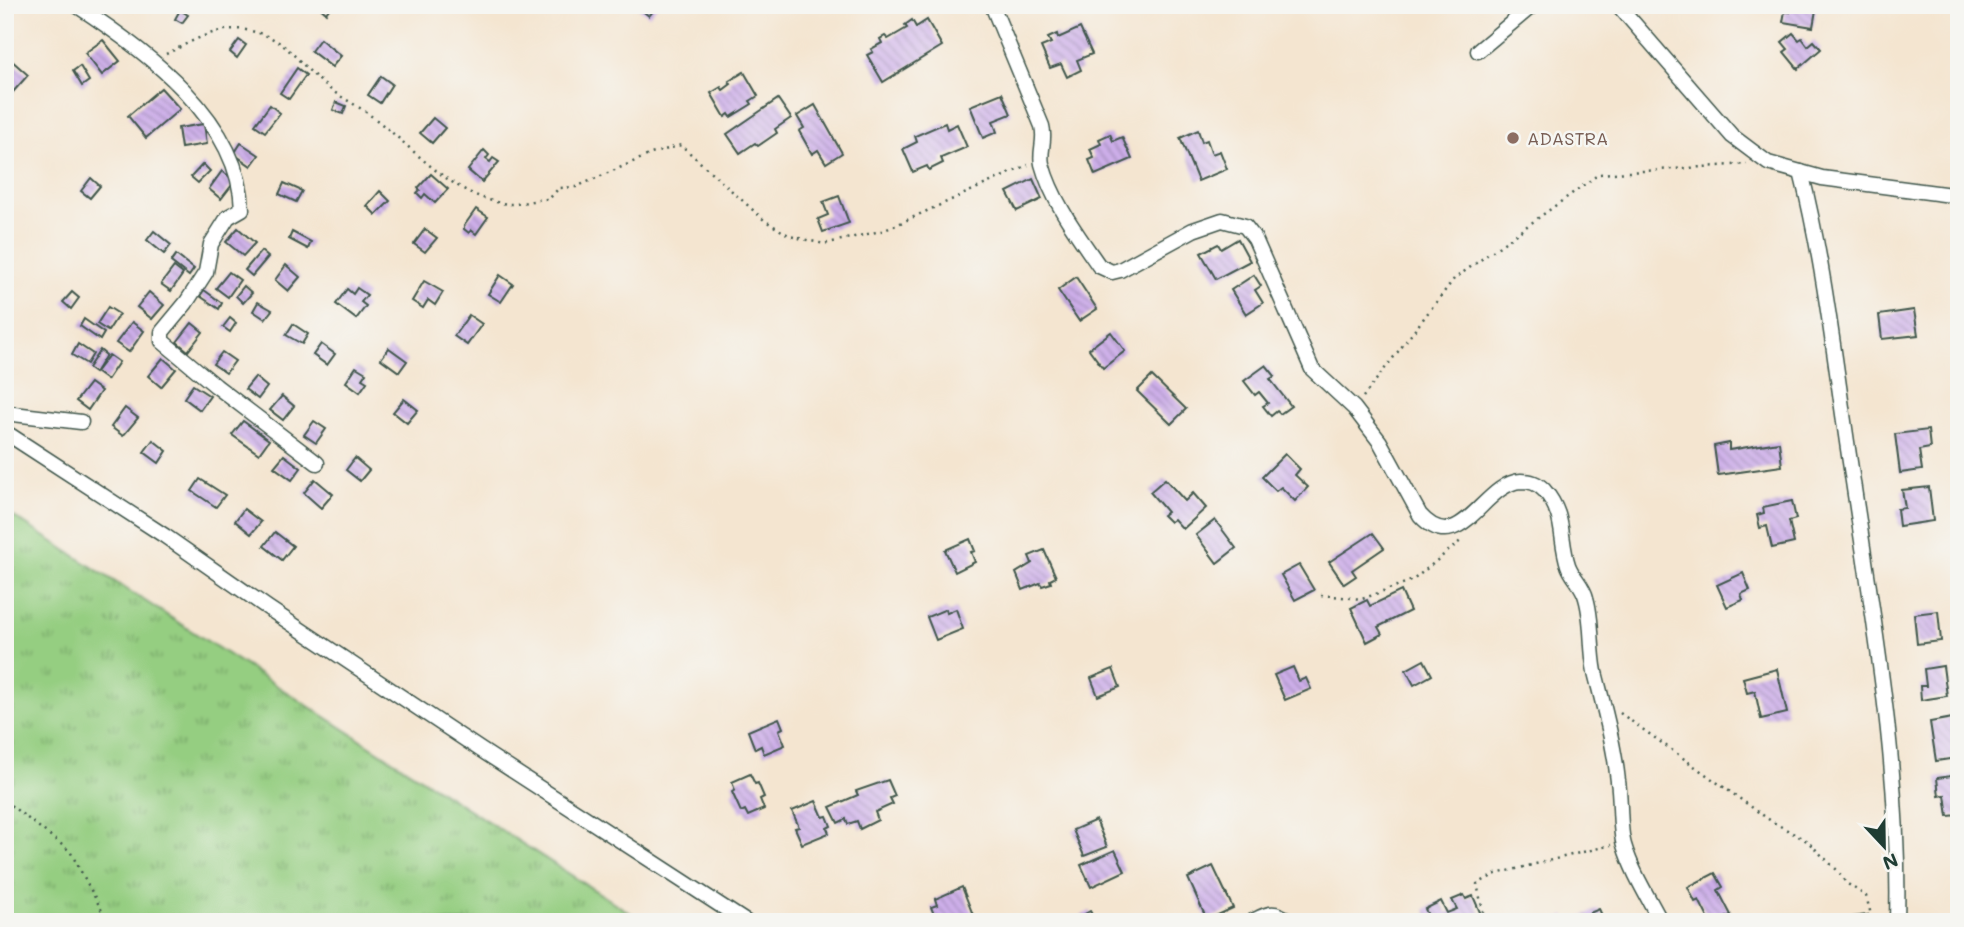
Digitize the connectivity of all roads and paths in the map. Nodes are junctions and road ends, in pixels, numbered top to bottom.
1 (76, 5) edge
2 (992, 5) edge
3 (1533, 5) edge
4 (1618, 5) edge
5 (1478, 51) dead end
6 (152, 60) junction
7 (1041, 160) junction
8 (1768, 163) junction
9 (1801, 172) junction
10 (1959, 196) edge
11 (1354, 408) junction
12 (5, 413) edge
13 (81, 422) dead end
14 (5, 432) edge
15 (317, 463) dead end
16 (1467, 536) dead end
17 (1321, 595) dead end
18 (1603, 701) junction
19 (5, 801) edge
20 (1623, 842) junction
21 (108, 922) edge
22 (746, 922) edge
23 (1251, 922) edge
24 (1291, 922) edge
25 (1476, 922) edge
26 (1661, 922) edge
27 (1873, 922) edge
28 (1897, 922) edge

1 - 6 street
2 - 7 street
3 - 5 street
4 - 8 street
6 - 7 path
6 - 15 street
7 - 11 street
8 - 9 street
8 - 11 path
9 - 10 street
9 - 28 street
11 - 18 street
12 - 13 street
14 - 22 street
16 - 17 path
18 - 20 street
18 - 27 path
19 - 21 path
20 - 25 path
20 - 26 street
23 - 24 street

